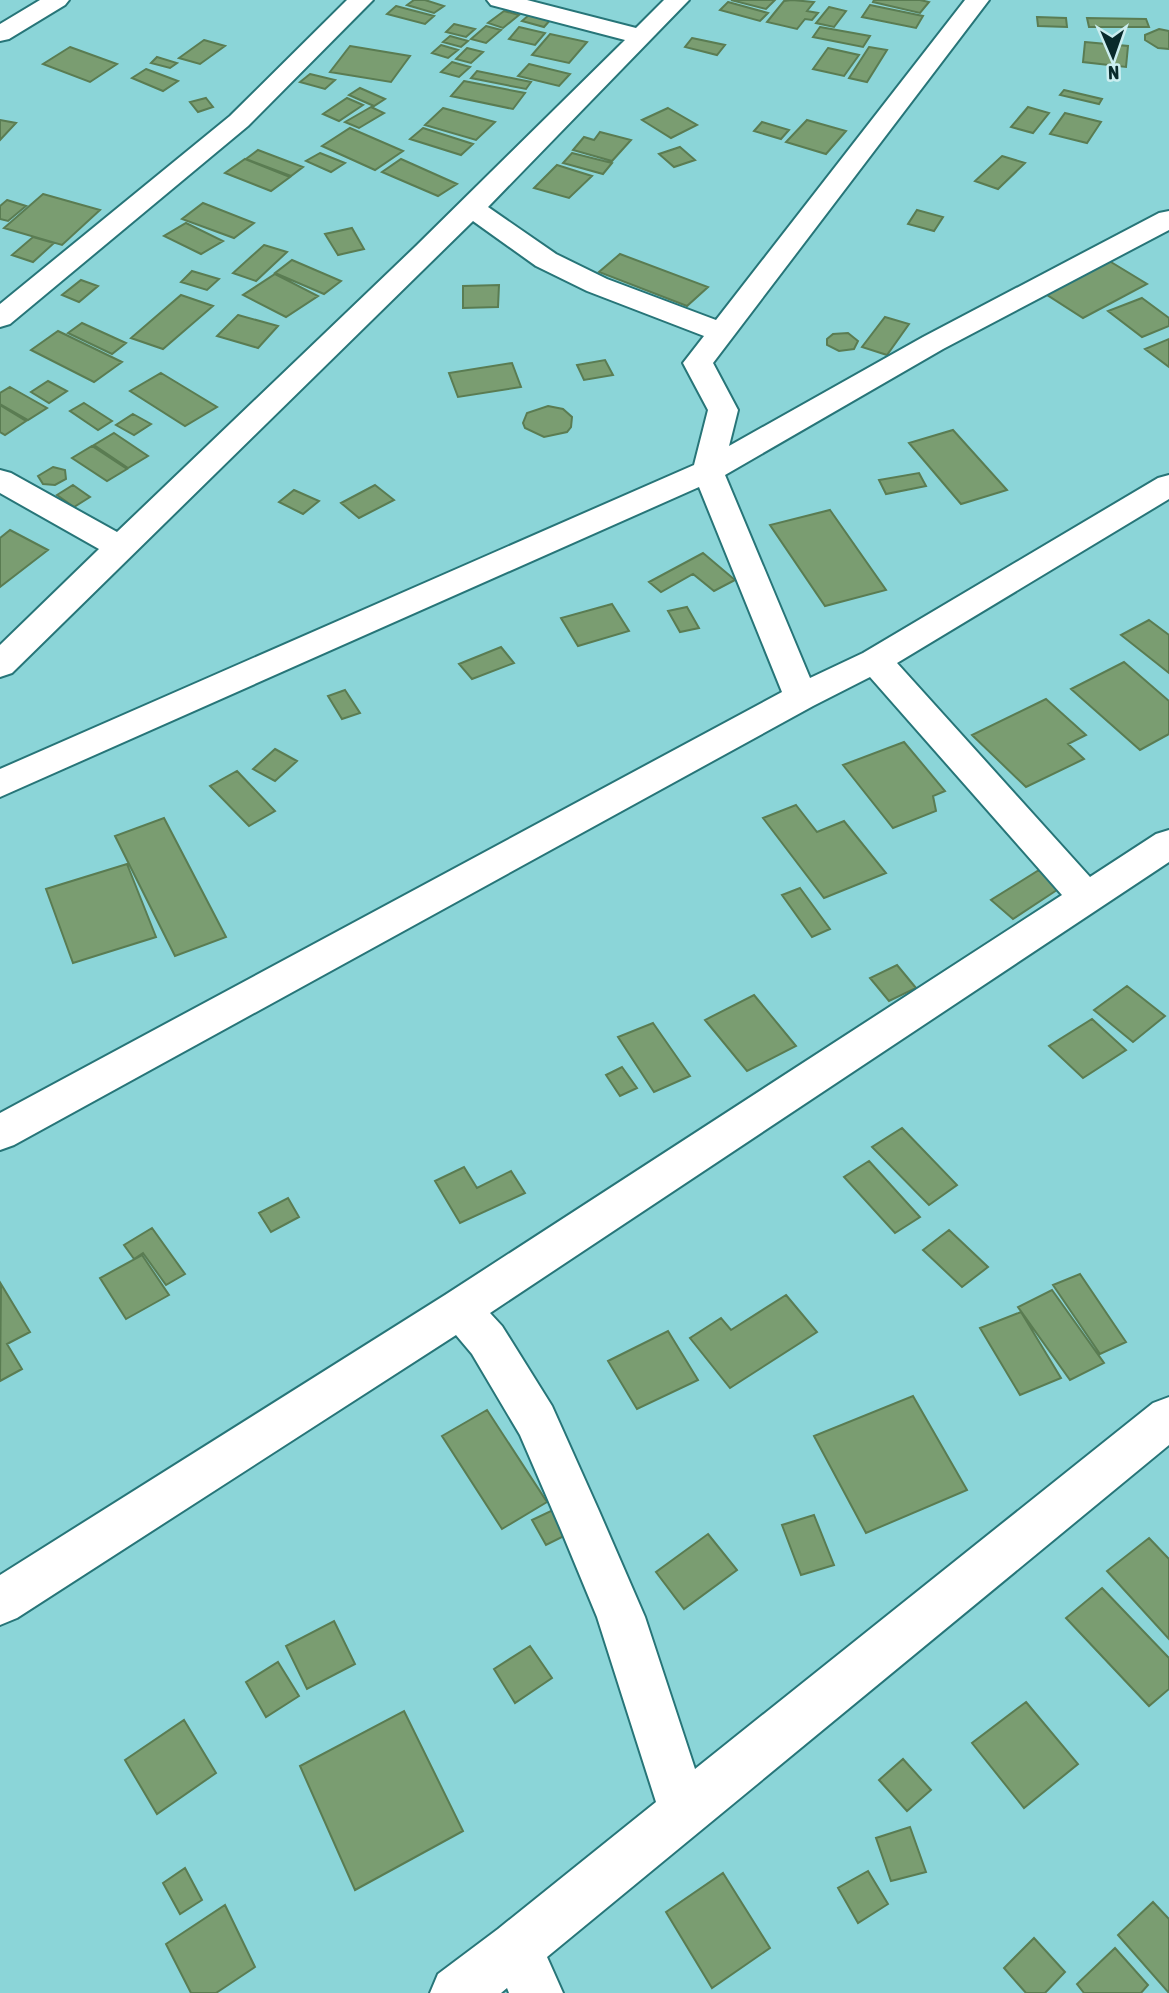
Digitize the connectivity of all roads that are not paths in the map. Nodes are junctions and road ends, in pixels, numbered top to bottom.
1 (57, 0) edge
2 (361, 0) edge
3 (499, 0) edge
4 (677, 0) edge
5 (977, 0) edge
6 (0, 34) edge
7 (642, 37) junction
8 (472, 208) junction
9 (1169, 219) edge
10 (0, 318) edge
11 (723, 333) junction
12 (708, 471) junction
13 (0, 480) edge
14 (1169, 485) edge
15 (119, 547) junction
16 (876, 661) junction
17 (0, 665) edge
18 (801, 697) junction
19 (0, 784) edge
20 (1169, 844) edge
21 (1087, 898) junction
22 (0, 1133) edge
23 (460, 1309) junction
24 (1169, 1418) edge
25 (0, 1602) edge
26 (684, 1812) junction
27 (526, 1970) edge
28 (457, 1993) edge

1 - 6 street
2 - 10 street
3 - 7 street
4 - 7 street
5 - 11 street
7 - 8 street
8 - 11 street
8 - 15 street
9 - 12 street
11 - 12 street
12 - 18 street
12 - 19 street
13 - 15 street
14 - 16 street
15 - 17 street
16 - 18 street
16 - 21 street
18 - 22 street
20 - 21 street
21 - 23 street
23 - 25 street
23 - 26 street
24 - 26 street
26 - 27 street
27 - 28 street

